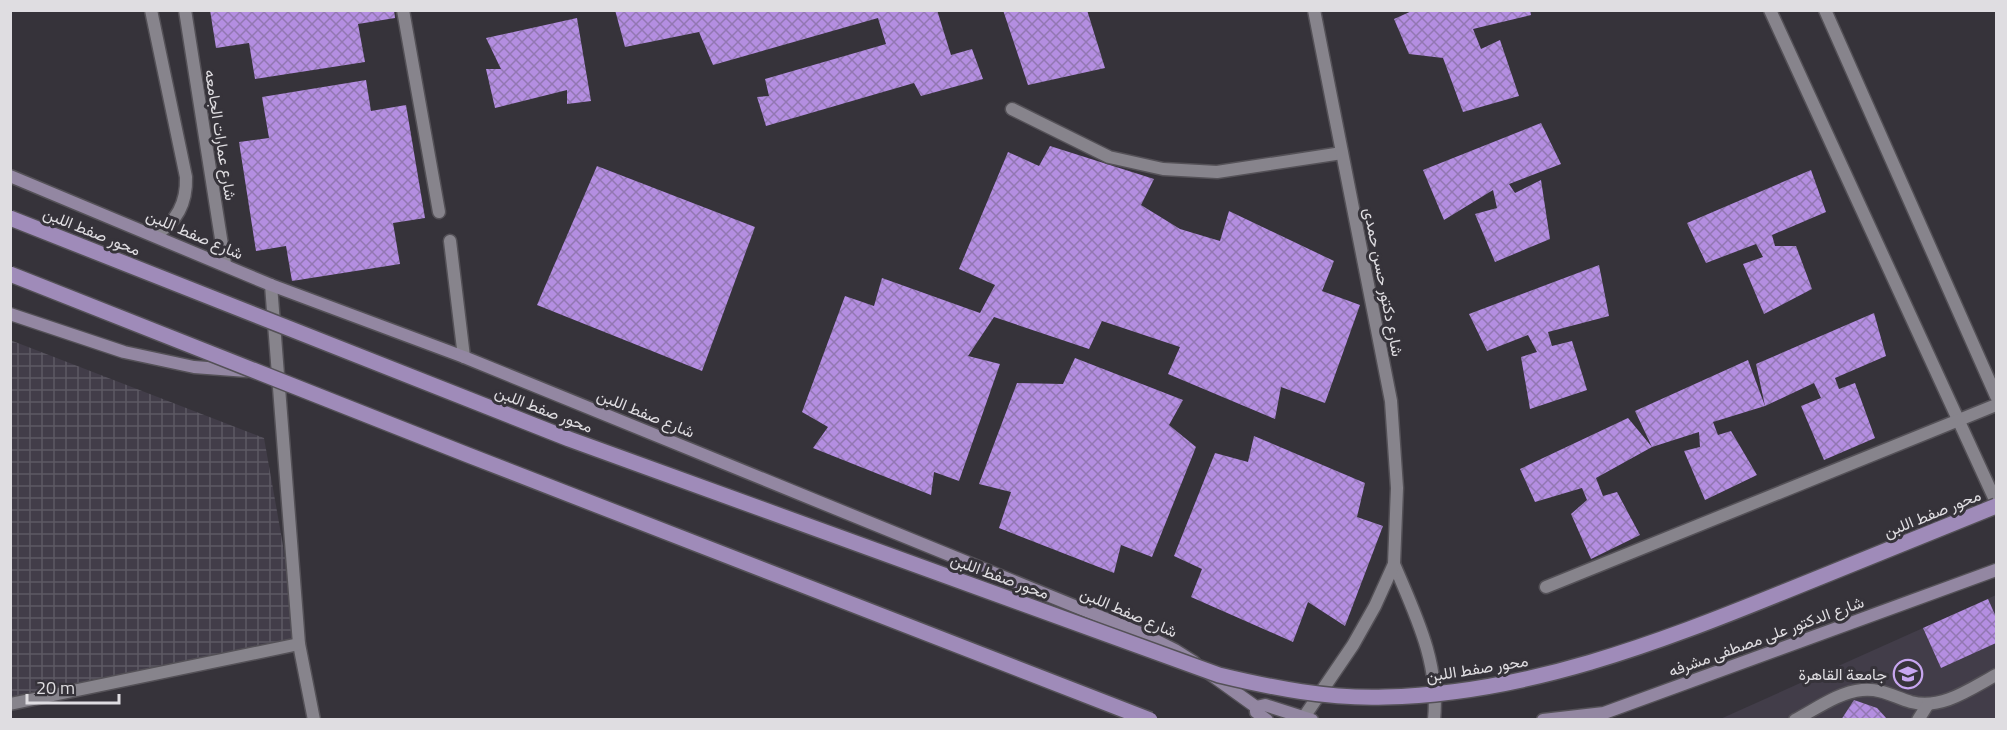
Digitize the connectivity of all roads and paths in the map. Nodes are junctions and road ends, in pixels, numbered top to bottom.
1 (152, 10) edge
2 (185, 10) edge
3 (403, 10) edge
4 (1314, 10) edge
5 (1770, 10) edge
6 (1825, 10) edge
7 (1012, 109) dead end
8 (1342, 153) junction
9 (10, 176) edge
10 (439, 212) dead end
11 (10, 218) edge
12 (154, 235) junction
13 (450, 241) dead end
14 (225, 264) junction
15 (10, 274) edge
16 (271, 285) junction
17 (10, 314) edge
18 (464, 357) junction
19 (260, 373) junction
20 (1996, 396) edge
21 (1996, 405) edge
22 (1959, 420) junction
23 (1996, 504) edge
24 (1394, 564) junction
25 (1996, 570) edge
26 (1546, 587) dead end
27 (299, 645) junction
28 (1996, 675) edge
29 (10, 704) edge
30 (1928, 704) junction
31 (1256, 707) junction
32 (1604, 713) junction
33 (1308, 718) edge
34 (314, 720) edge
35 (1150, 720) edge
36 (1267, 720) edge
37 (1434, 720) edge
38 (1544, 720) edge
39 (1587, 720) edge
40 (1795, 720) edge
41 (1918, 720) edge

1 - 12 street
2 - 14 street, شارع عمارات الجامعه
3 - 10 street
4 - 8 street, شارع دكتور حسن حمدى
5 - 22 street
6 - 20 street
7 - 8 street
8 - 24 street, شارع دكتور حسن حمدى
9 - 12 street, شارع صفط اللبن
11 - 23 main road, محور صفط اللبن, bridge
12 - 14 street, شارع صفط اللبن
13 - 18 street
14 - 16 street, شارع صفط اللبن
15 - 19 main road, bridge
16 - 18 street, شارع صفط اللبن
16 - 27 street
17 - 19 street, bridge
18 - 31 street, شارع صفط اللبن
19 - 35 main road, bridge
21 - 22 street
22 - 23 street
22 - 26 street
24 - 33 street, شارع دكتور حسن حمدى
24 - 37 street, شارع دكتور حسن حمدى
25 - 32 street, شارع الدكتور على مصطفى مشرفه
27 - 29 street
27 - 34 street
28 - 30 street
30 - 40 street
30 - 41 street
31 - 33 street, شارع صفط اللبن
31 - 36 street, شارع صفط اللبن
32 - 38 street, شارع الدكتور على مصطفى مشرفه
32 - 39 street

